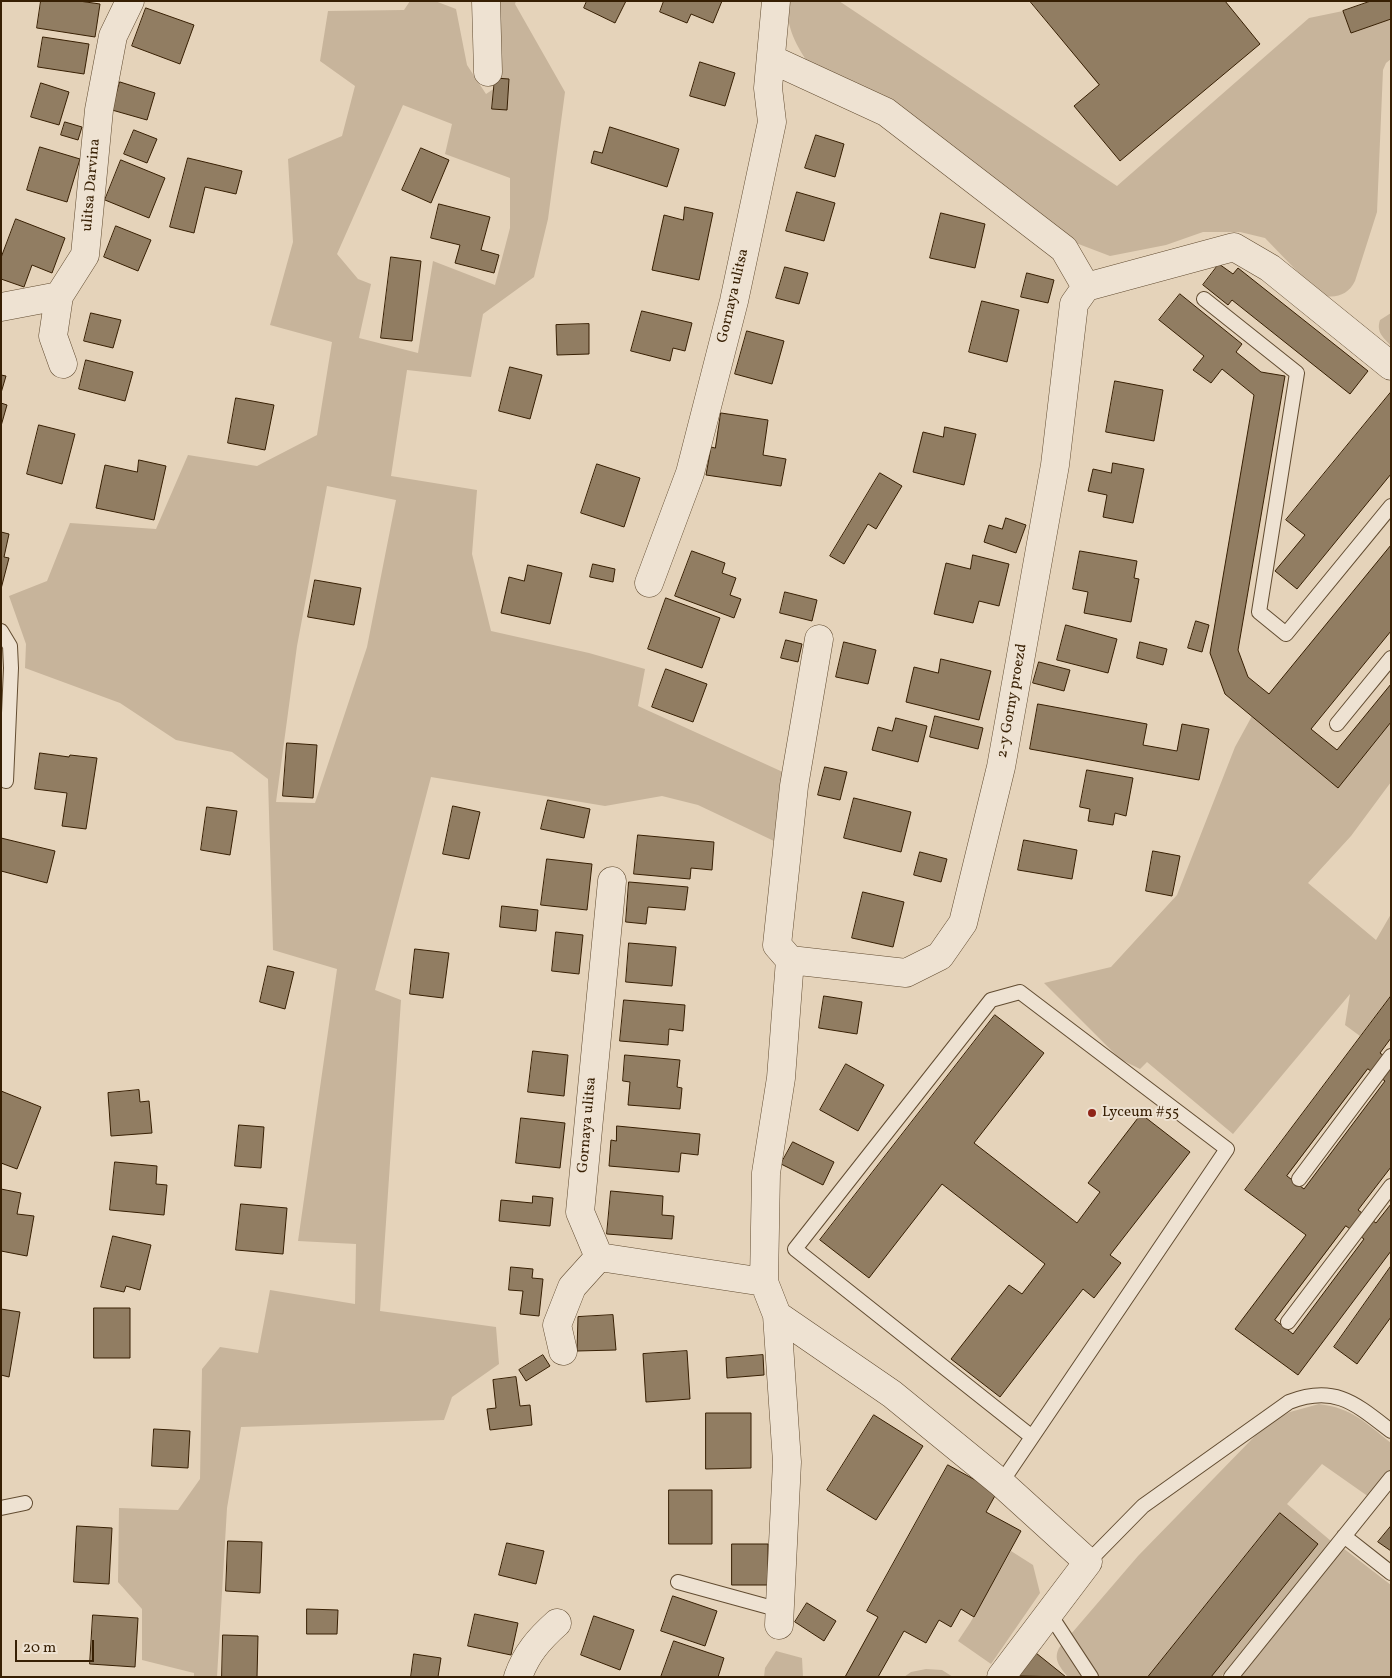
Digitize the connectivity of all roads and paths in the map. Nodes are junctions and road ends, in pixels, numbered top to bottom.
1 (130, 1) edge
2 (486, 1) edge
3 (776, 1) edge
4 (771, 59) junction
5 (488, 72) dead end
6 (1086, 287) junction
7 (59, 296) junction
8 (1204, 299) dead end
9 (1, 307) edge
10 (63, 364) dead end
11 (1391, 366) edge
12 (1391, 506) edge
13 (649, 583) dead end
14 (1, 631) edge
15 (819, 639) dead end
16 (1391, 658) edge
17 (1337, 724) dead end
18 (6, 781) dead end
19 (612, 881) dead end
20 (790, 960) junction
21 (1391, 1056) edge
22 (1300, 1179) dead end
23 (1391, 1186) edge
24 (599, 1257) junction
25 (764, 1282) junction
26 (777, 1315) junction
27 (1288, 1322) dead end
28 (564, 1351) dead end
29 (1391, 1431) edge
30 (1032, 1437) junction
31 (1391, 1478) edge
32 (1001, 1483) junction
33 (25, 1503) dead end
34 (1, 1508) edge
35 (1344, 1536) junction
36 (1088, 1562) junction
37 (1391, 1573) edge
38 (678, 1582) dead end
39 (1049, 1613) junction
40 (779, 1617) joint
41 (556, 1623) dead end
42 (518, 1677) edge
43 (1001, 1677) edge
44 (1091, 1677) edge
45 (1230, 1677) edge

1 - 7 street, ulitsa Darvina
2 - 5 street
3 - 4 street, Gornaya ulitsa
4 - 6 street
4 - 13 street, Gornaya ulitsa
6 - 11 street
6 - 20 street, 2-y Gorny proezd
7 - 9 street
7 - 10 street, ulitsa Darvina
8 - 12 lane
14 - 18 lane
15 - 20 street
16 - 17 lane
19 - 24 street, Gornaya ulitsa
20 - 25 street
21 - 22 lane
23 - 27 lane
24 - 25 street
24 - 28 street
25 - 26 street
26 - 32 street
26 - 40 street
29 - 36 lane
30 - 30 lane
30 - 32 lane
31 - 35 lane
32 - 36 street
33 - 34 lane
35 - 37 lane
35 - 45 lane
36 - 39 street
38 - 40 lane
39 - 43 street
39 - 44 lane
41 - 42 street

